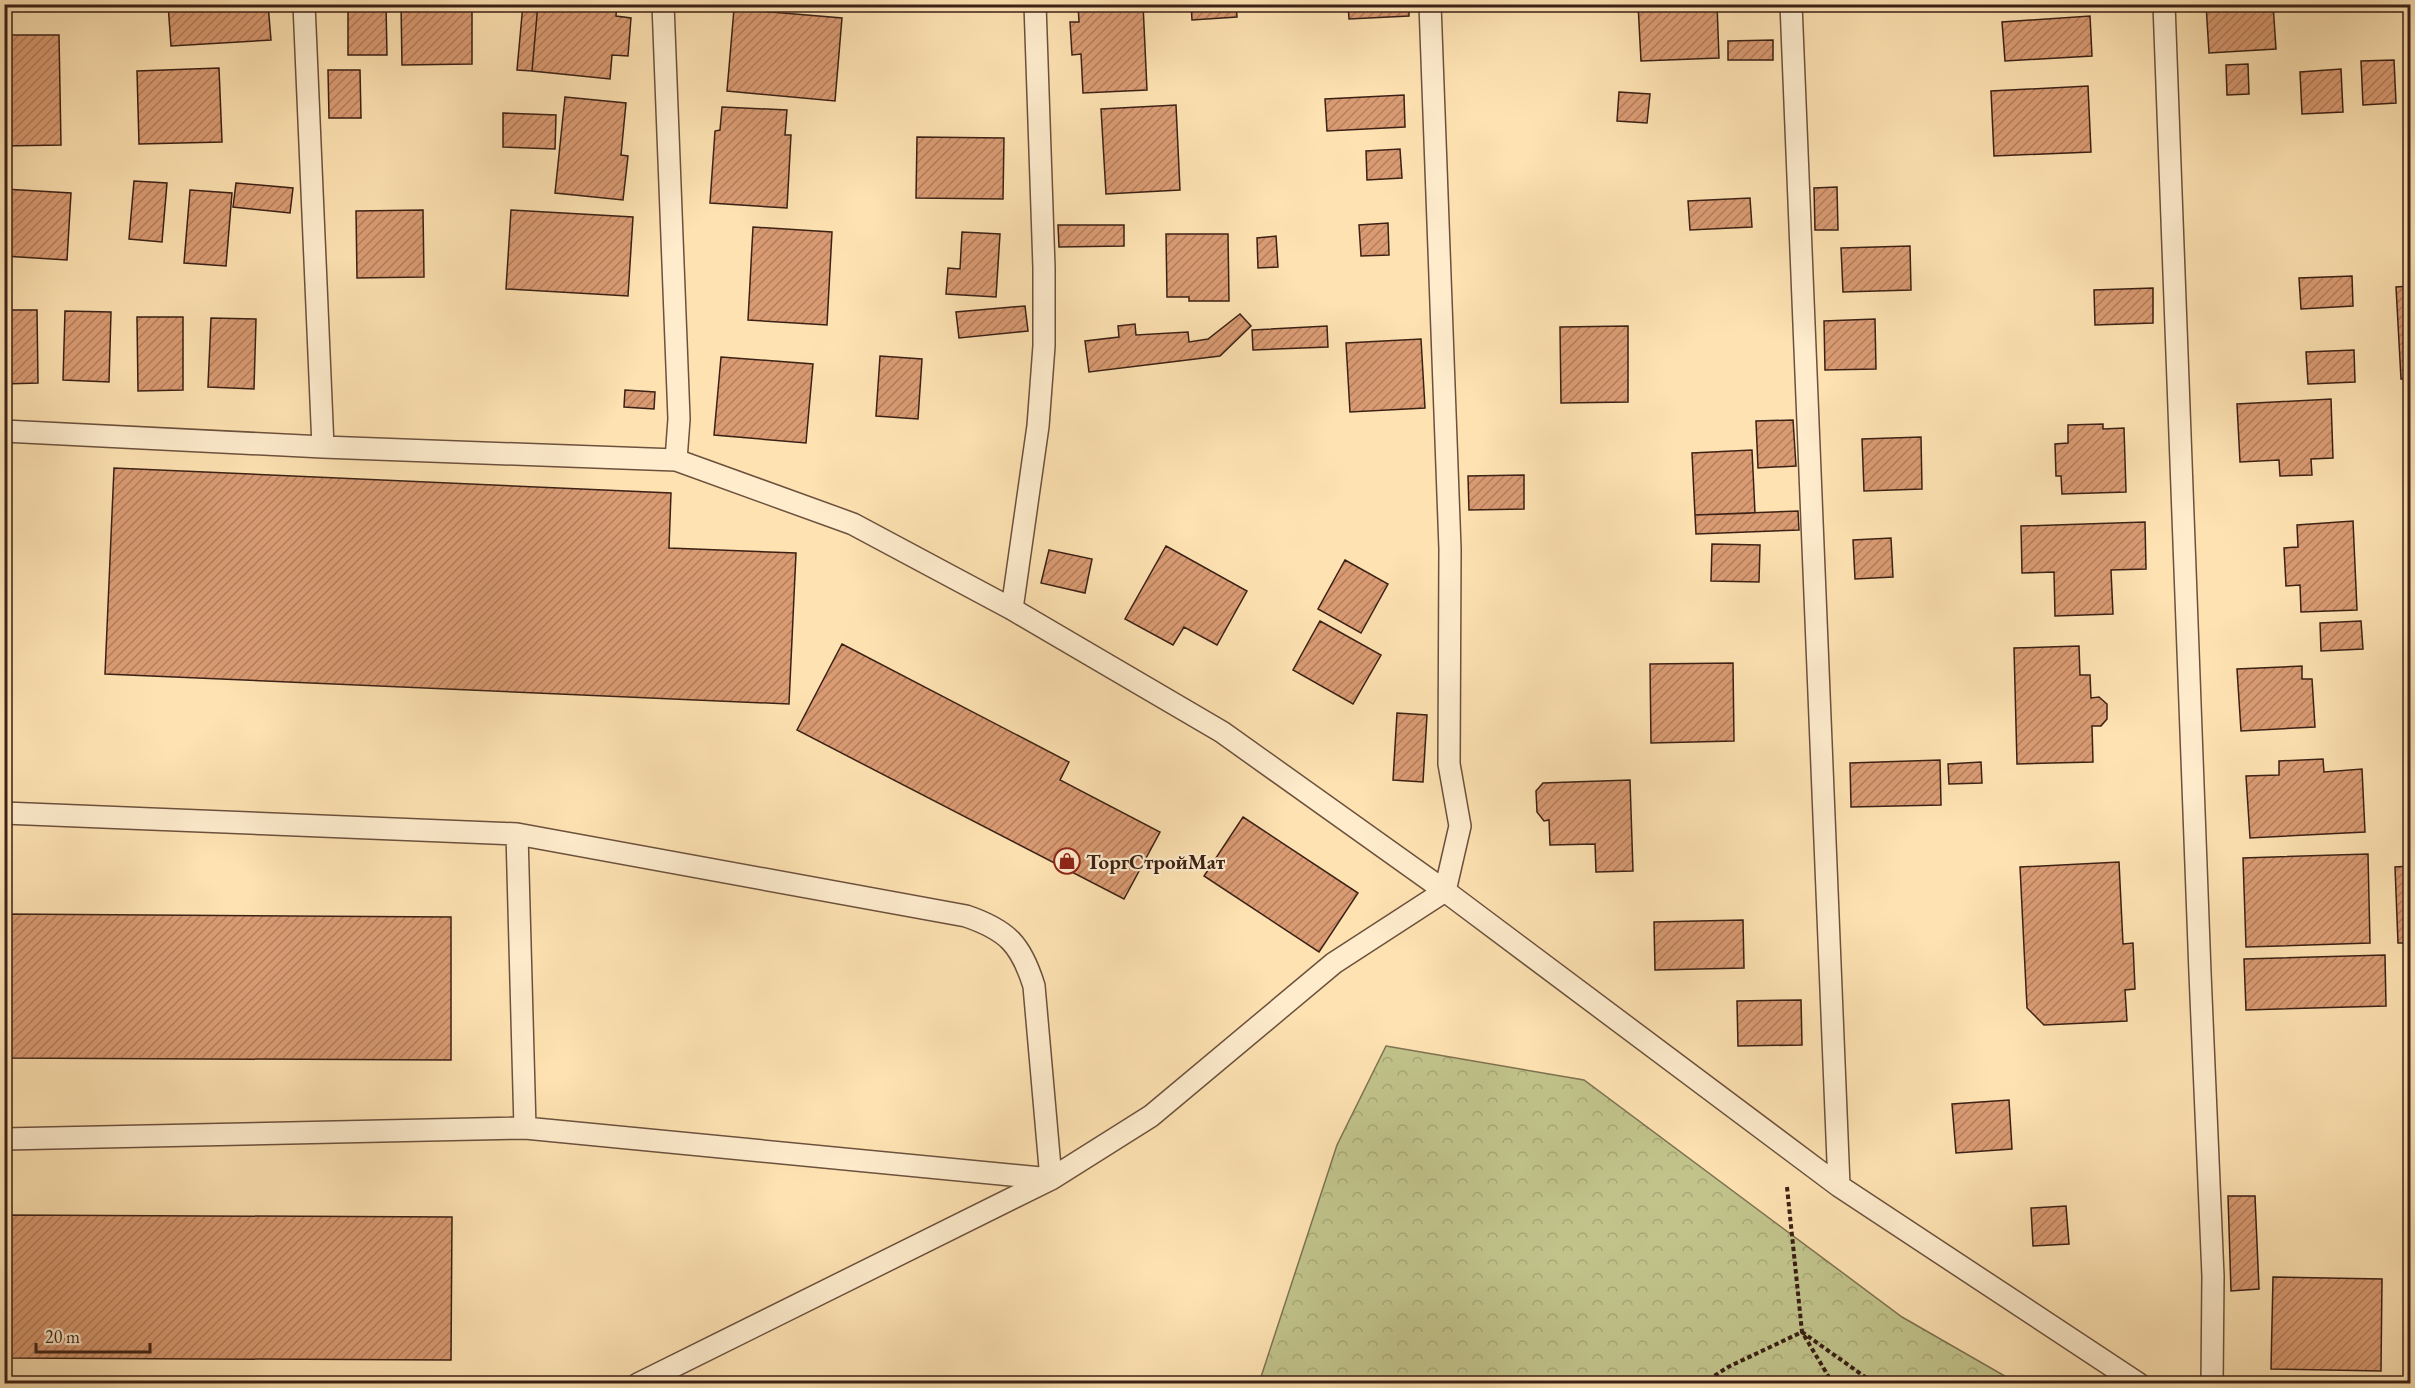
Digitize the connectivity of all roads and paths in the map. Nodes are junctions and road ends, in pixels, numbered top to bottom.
1 (304, 4) edge
2 (663, 4) edge
3 (1035, 4) edge
4 (1430, 4) edge
5 (1791, 4) edge
6 (2164, 4) edge
7 (4, 431) edge
8 (323, 447) junction
9 (676, 460) junction
10 (1012, 609) junction
11 (4, 813) edge
12 (517, 834) junction
13 (1445, 891) junction
14 (525, 1128) junction
15 (4, 1139) edge
16 (1783, 1144) junction
17 (1051, 1179) junction
18 (1839, 1186) junction
19 (1802, 1332) junction
20 (638, 1383) edge
21 (1702, 1383) edge
22 (1833, 1383) edge
23 (1875, 1383) edge
24 (2139, 1383) edge
25 (2212, 1383) edge

1 - 8 lane
2 - 9 lane
3 - 10 lane
4 - 13 lane
5 - 18 lane
6 - 25 lane
7 - 8 lane
8 - 9 lane
9 - 10 lane
10 - 13 lane
11 - 12 lane
12 - 14 lane
12 - 17 lane
13 - 16 lane
13 - 17 lane
14 - 15 lane
14 - 17 lane
16 - 18 lane
16 - 19 path
17 - 20 lane
18 - 24 lane
19 - 21 path
19 - 22 path
19 - 23 path

